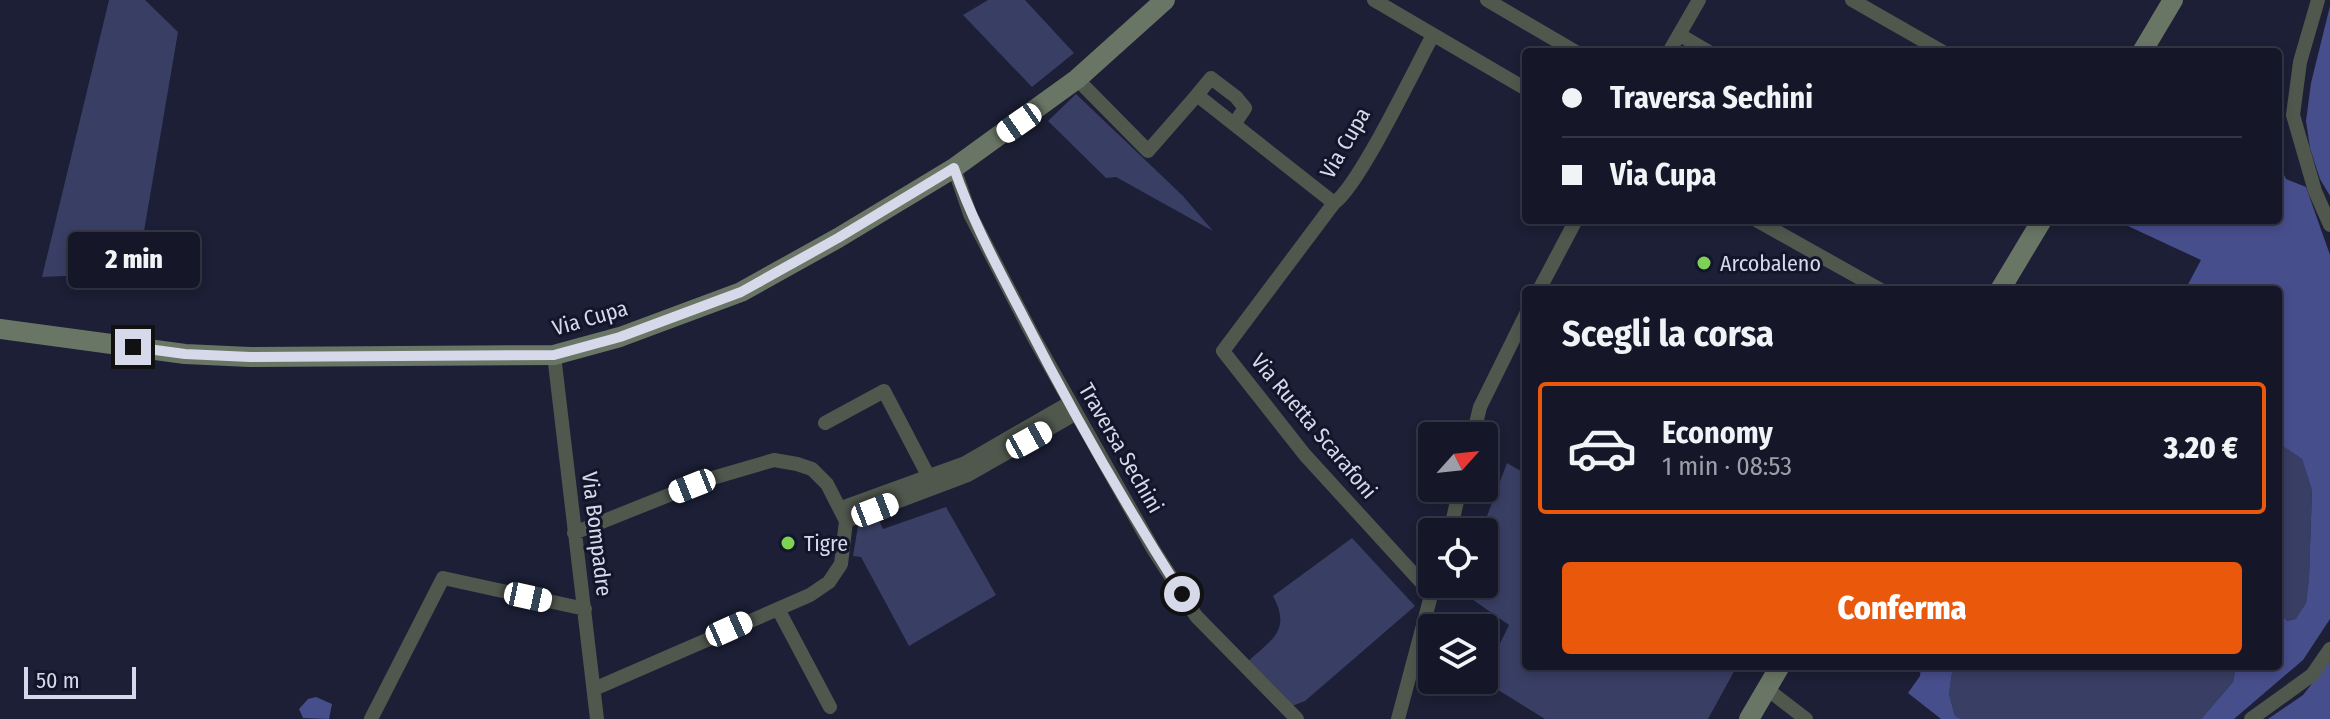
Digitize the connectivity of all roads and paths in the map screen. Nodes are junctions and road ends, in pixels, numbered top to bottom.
1 (1165, 0) edge
2 (1374, 0) edge
3 (1487, 0) edge
4 (1699, 0) edge
5 (1852, 0) edge
6 (2173, 0) edge
7 (2318, 0) edge
8 (1868, 4) edge
9 (1433, 35) junction
10 (1680, 35) junction
11 (1569, 48) edge
12 (1672, 48) edge
13 (1702, 48) edge
14 (1937, 48) edge
15 (2144, 48) edge
16 (1077, 79) junction
17 (1522, 87) edge
18 (1197, 95) junction
19 (1235, 123) junction
20 (954, 168) junction
21 (1334, 203) junction
22 (1574, 224) edge
23 (1763, 224) edge
24 (2040, 224) edge
25 (2330, 225) edge
26 (1541, 286) edge
27 (1874, 286) edge
28 (2002, 286) edge
29 (1522, 322) edge
30 (0, 329) edge
31 (554, 355) junction
32 (1072, 409) junction
33 (1476, 422) edge
34 (825, 423) dead end
35 (932, 482) junction
36 (844, 515) junction
37 (574, 533) junction
38 (1418, 573) edge
39 (1431, 598) edge
40 (585, 609) junction
41 (778, 609) junction
42 (2330, 649) edge
43 (1778, 670) edge
44 (594, 689) junction
45 (1767, 689) junction
46 (830, 707) dead end
47 (371, 719) edge
48 (597, 719) edge
49 (1297, 719) edge
50 (1398, 719) edge
51 (1749, 719) edge
52 (1806, 719) edge
53 (2251, 719) edge

1 - 16 street, Via Cupa
2 - 9 street
3 - 11 street
4 - 10 street
5 - 8 street
6 - 15 street
7 - 25 street
8 - 14 street
9 - 17 street
9 - 21 street, Via Cupa
10 - 12 street
10 - 13 street
16 - 18 street
16 - 20 street, Via Cupa
18 - 19 street, Via Cupa
18 - 19 street
19 - 21 street, Via Cupa
20 - 31 street, Via Cupa
20 - 32 street, Traversa Sechini
21 - 38 street, Via Ruetta Scarafoni
22 - 26 street
23 - 27 street
24 - 28 street
29 - 33 street
30 - 31 street, Via Cupa
31 - 37 street, Via Bompadre
32 - 35 street
32 - 49 street, Traversa Sechini
34 - 35 street
35 - 36 street
36 - 37 street
36 - 41 street
37 - 40 street, Via Bompadre
39 - 50 street, Via Ruetta Scarafoni
40 - 44 street, Via Bompadre
40 - 47 street
41 - 44 street
41 - 46 street
42 - 53 street
43 - 45 street
44 - 48 street, Via Bompadre
45 - 51 street
45 - 52 street

